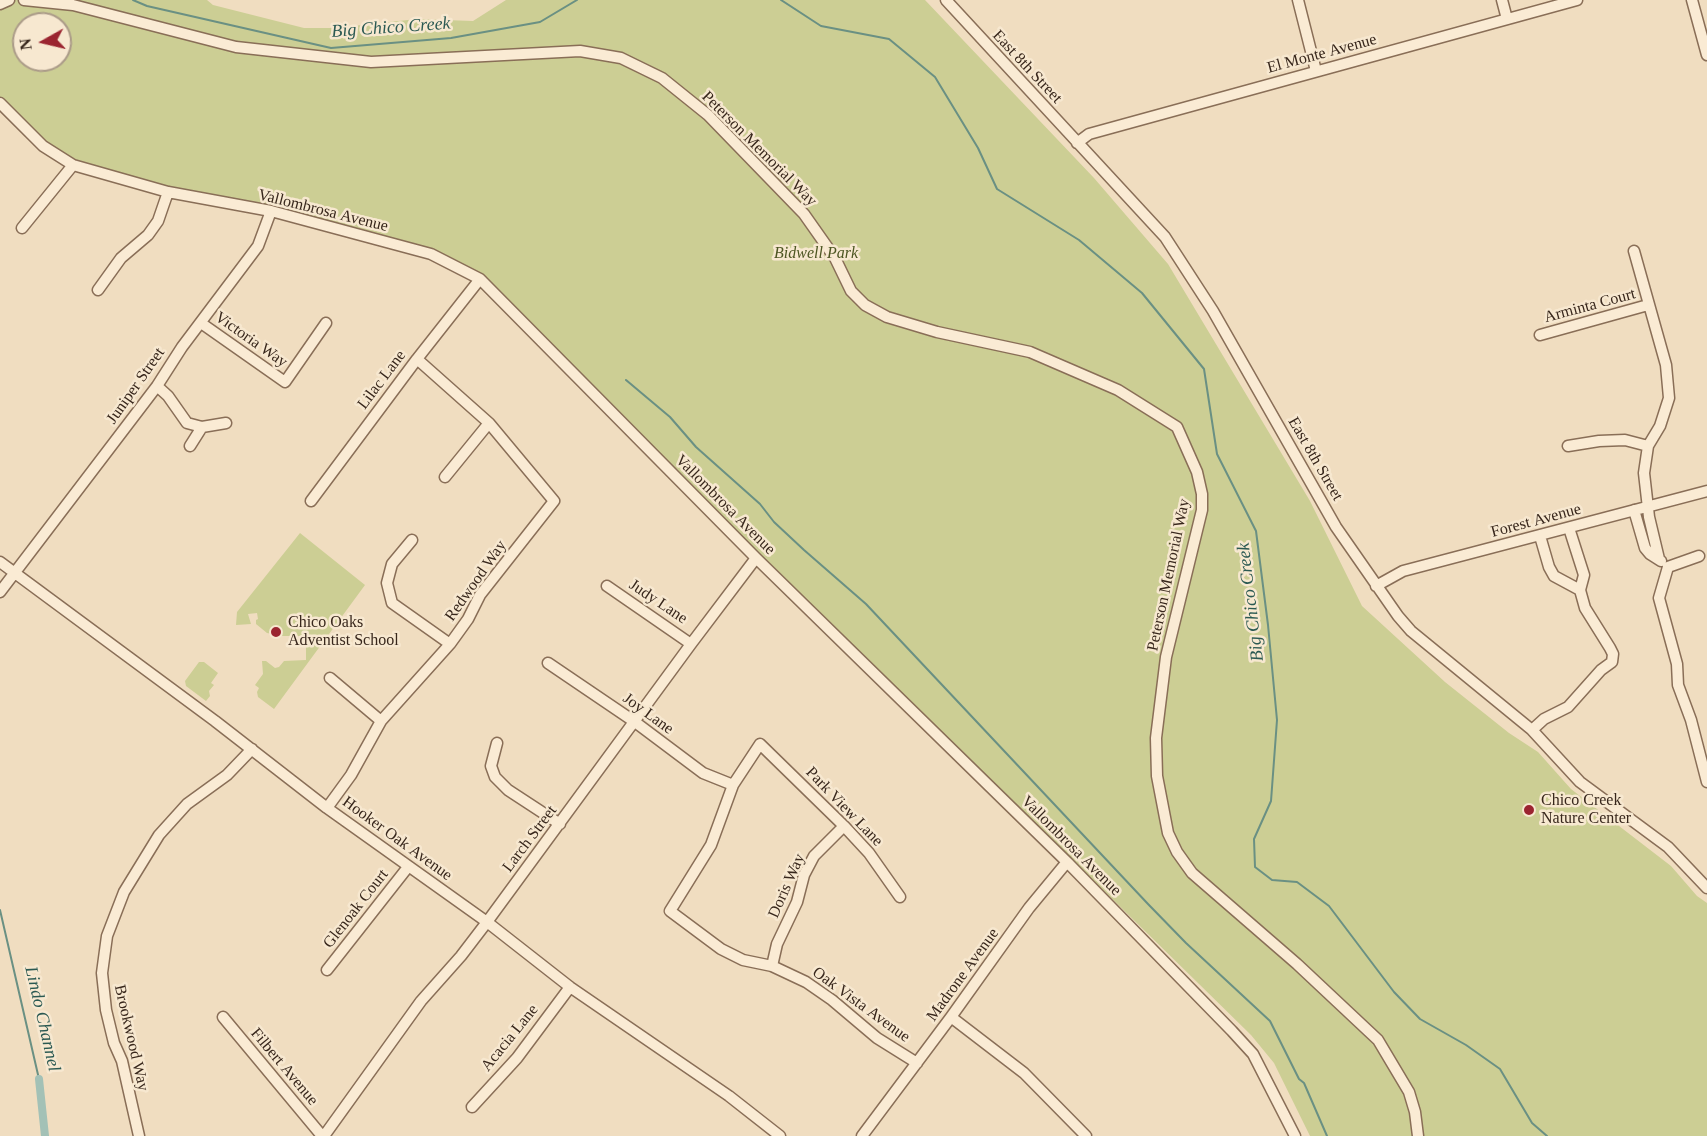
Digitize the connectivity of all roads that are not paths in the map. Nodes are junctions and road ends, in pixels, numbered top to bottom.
1 (9, 0) edge
2 (24, 0) edge
3 (946, 0) edge
4 (1298, 0) edge
5 (1502, 0) edge
6 (1577, 0) edge
7 (1692, 0) edge
8 (0, 4) edge
9 (1507, 19) junction
10 (1707, 56) edge
11 (1316, 71) junction
12 (0, 103) edge
13 (1077, 143) junction
14 (73, 165) junction
15 (168, 192) junction
16 (271, 211) junction
17 (22, 228) dead end
18 (1634, 251) dead end
19 (480, 279) junction
20 (98, 290) dead end
21 (1648, 305) junction
22 (201, 323) junction
23 (326, 323) dead end
24 (1540, 335) dead end
25 (417, 359) junction
26 (157, 386) junction
27 (226, 423) dead end
28 (489, 423) junction
29 (202, 427) junction
30 (190, 446) dead end
31 (1568, 446) dead end
32 (1648, 446) junction
33 (445, 477) dead end
34 (1707, 491) edge
35 (310, 501) dead end
36 (1647, 507) junction
37 (1634, 510) junction
38 (1569, 528) junction
39 (1540, 536) junction
40 (412, 540) dead end
41 (1699, 555) dead end
42 (756, 558) junction
43 (0, 562) edge
44 (1663, 563) junction
45 (16, 573) junction
46 (607, 586) dead end
47 (1376, 586) junction
48 (1580, 590) junction
49 (0, 592) edge
50 (450, 644) junction
51 (691, 644) junction
52 (548, 663) dead end
53 (330, 678) dead end
54 (381, 721) junction
55 (635, 722) junction
56 (1532, 729) junction
57 (497, 743) dead end
58 (759, 744) joint
59 (252, 749) junction
60 (1707, 782) edge
61 (733, 785) junction
62 (327, 808) junction
63 (560, 824) junction
64 (844, 826) junction
65 (1067, 862) junction
66 (408, 867) junction
67 (1707, 888) edge
68 (900, 897) dead end
69 (487, 922) junction
70 (772, 966) junction
71 (327, 970) dead end
72 (570, 987) junction
73 (223, 1017) dead end
74 (951, 1017) junction
75 (917, 1063) junction
76 (472, 1107) dead end
77 (139, 1136) edge
78 (323, 1136) edge
79 (780, 1136) edge
80 (862, 1136) edge
81 (1086, 1136) edge
82 (1295, 1136) edge
83 (1418, 1136) edge

1 - 8 street
2 - 83 street, Peterson Memorial Way
3 - 13 street, East 8th Street
4 - 11 street
5 - 9 street
6 - 9 street, El Monte Avenue
7 - 10 street
9 - 11 street, El Monte Avenue
11 - 13 street, El Monte Avenue
12 - 14 street, Vallombrosa Avenue
13 - 47 street, East 8th Street
14 - 15 street, Vallombrosa Avenue
14 - 17 street
15 - 16 street, Vallombrosa Avenue
15 - 20 street
16 - 19 street, Vallombrosa Avenue
16 - 22 street, Juniper Street
18 - 21 street
19 - 25 street, Lilac Lane
19 - 42 street, Vallombrosa Avenue
21 - 24 street, Arminta Court
21 - 32 street
22 - 23 street, Victoria Way
22 - 26 street, Juniper Street
25 - 28 street, Redwood Way
25 - 35 street, Lilac Lane
26 - 29 street
26 - 45 street, Juniper Street
27 - 29 street
28 - 33 street
28 - 50 street, Redwood Way
29 - 30 street
31 - 32 street
32 - 36 street
34 - 36 street, Forest Avenue
36 - 37 street, Forest Avenue
36 - 44 street
37 - 38 street, Forest Avenue
37 - 44 street
38 - 39 street, Forest Avenue
38 - 48 street
39 - 47 street, Forest Avenue
39 - 48 street
40 - 50 street
41 - 44 street
42 - 51 street, Larch Street
42 - 65 street, Vallombrosa Avenue
43 - 45 street, Hooker Oak Avenue
44 - 60 street
45 - 49 street, Juniper Street
45 - 59 street, Hooker Oak Avenue
46 - 51 street, Judy Lane
47 - 56 street, East 8th Street
48 - 56 street
50 - 54 street, Redwood Way
51 - 55 street, Larch Street
52 - 55 street, Joy Lane
53 - 54 street
54 - 62 street, Redwood Way
55 - 61 street, Joy Lane
55 - 63 street, Larch Street
56 - 67 street, East 8th Street
57 - 63 street
58 - 61 street, Oak Vista Avenue
58 - 64 street, Park View Lane
59 - 62 street, Hooker Oak Avenue
59 - 77 street, Brookwood Way
61 - 70 street, Oak Vista Avenue
62 - 66 street, Hooker Oak Avenue
63 - 69 street, Larch Street
64 - 68 street, Park View Lane
64 - 70 street, Doris Way
65 - 74 street, Madrone Avenue
65 - 82 street, Vallombrosa Avenue
66 - 69 street, Hooker Oak Avenue
66 - 71 street, Glenoak Court
69 - 72 street, Hooker Oak Avenue
69 - 78 street, Larch Street
70 - 75 street, Oak Vista Avenue
72 - 76 street, Acacia Lane
72 - 79 street, Hooker Oak Avenue
73 - 78 street, Filbert Avenue
74 - 75 street, Madrone Avenue
74 - 81 street
75 - 80 street, Madrone Avenue

